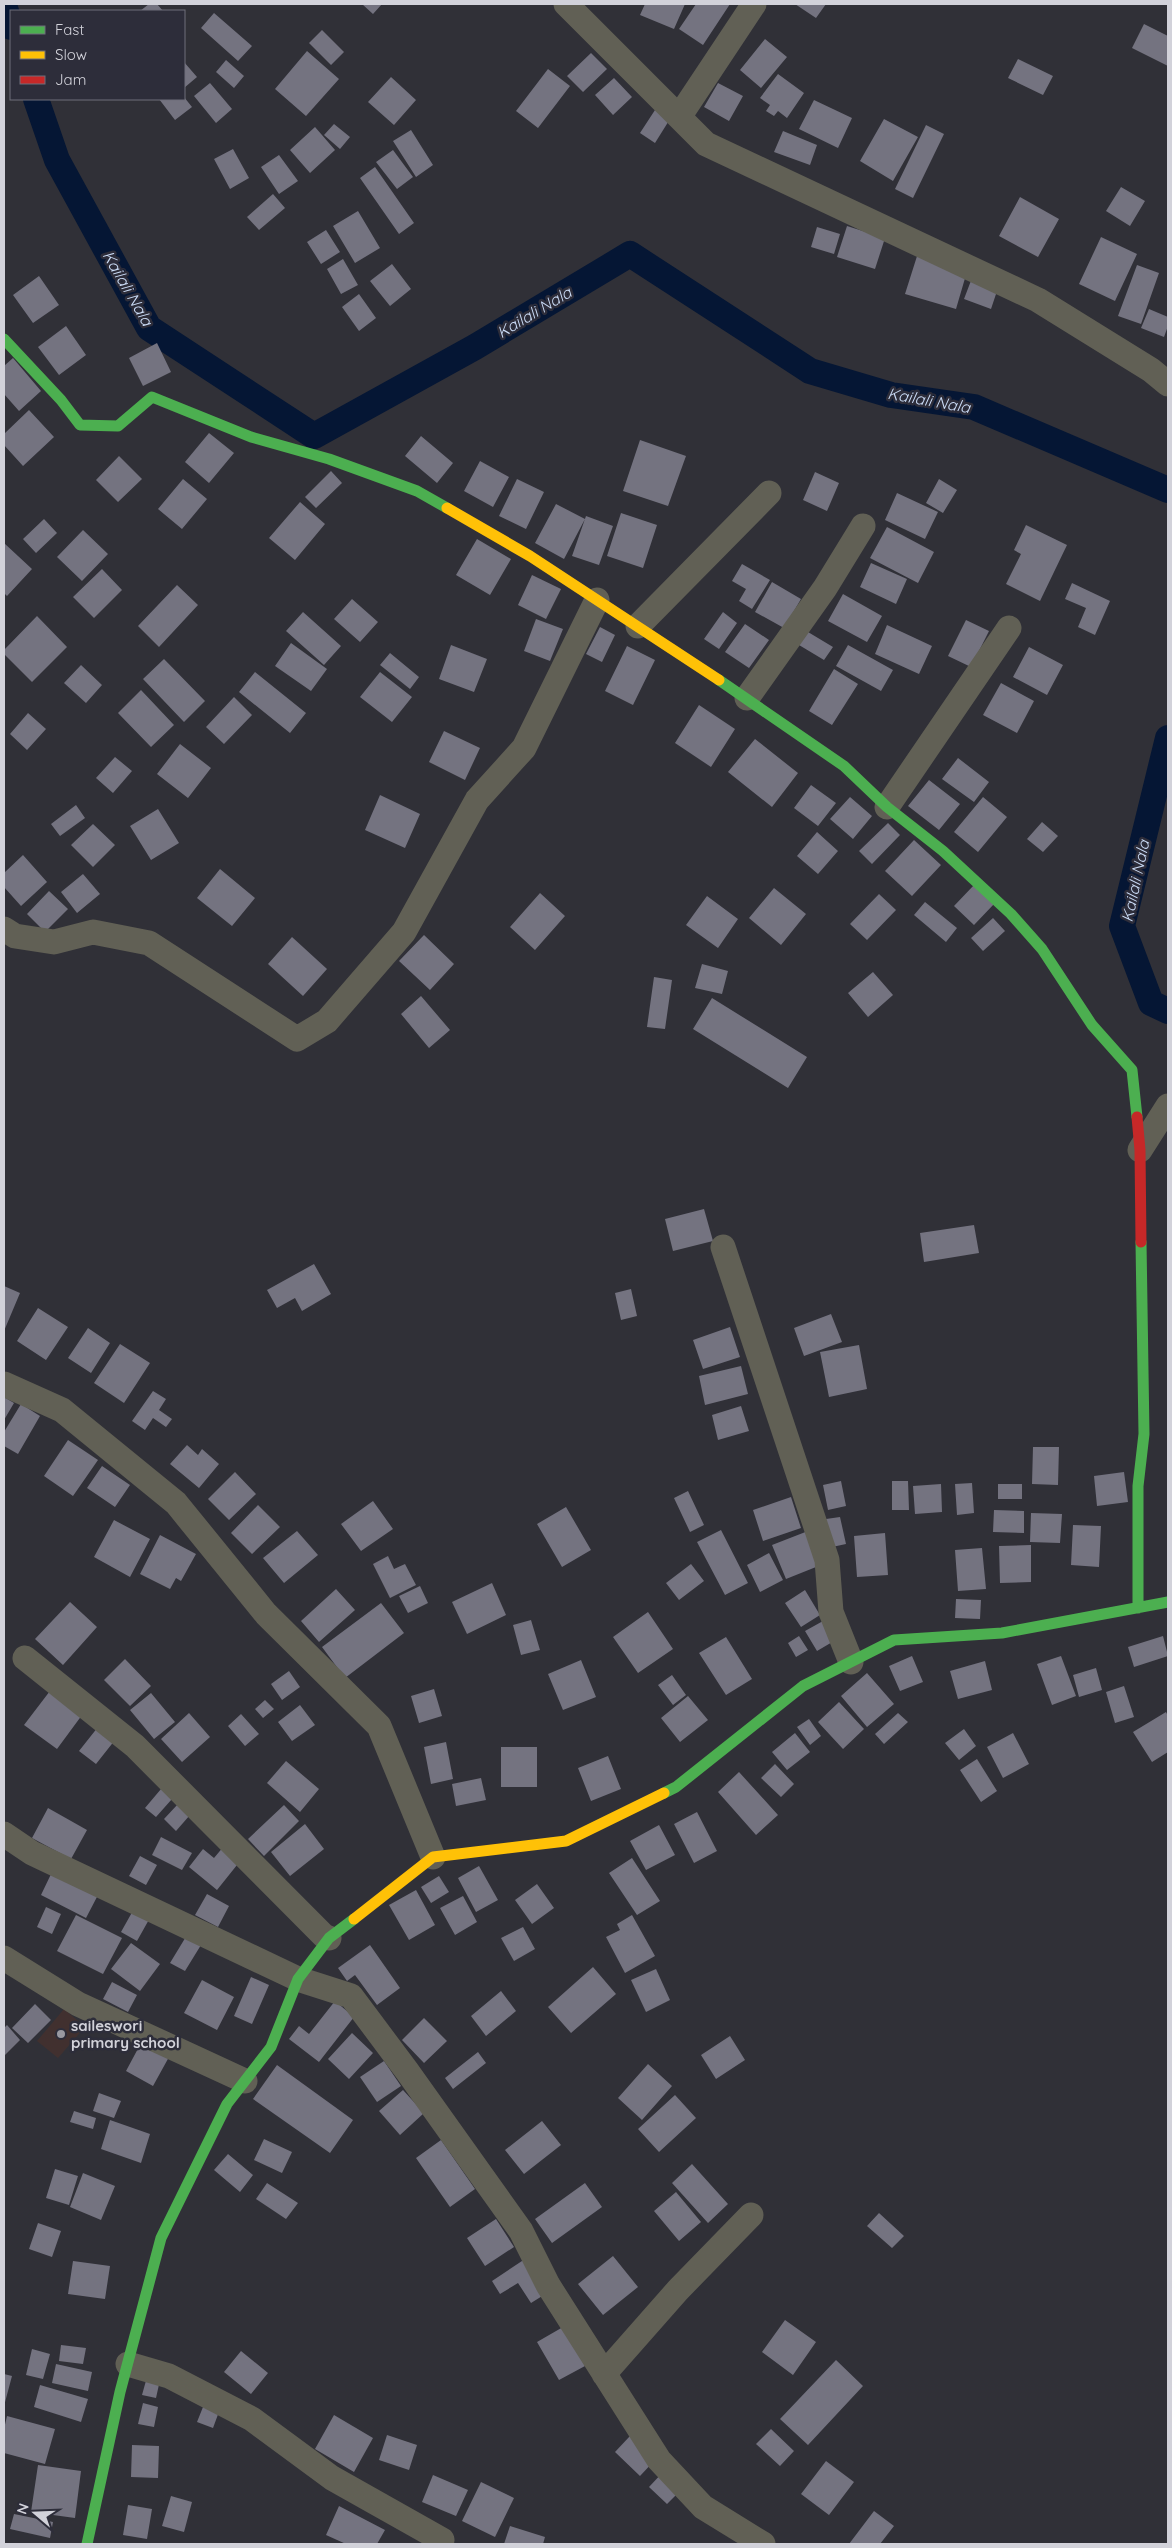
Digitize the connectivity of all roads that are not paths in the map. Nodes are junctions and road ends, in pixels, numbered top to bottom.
1 (566, 4) edge
2 (754, 4) edge
3 (679, 117) junction
4 (4, 340) edge
5 (1168, 384) edge
6 (768, 493) dead end
7 (863, 526) dead end
8 (597, 600) junction
9 (638, 626) junction
10 (1009, 628) dead end
11 (747, 698) junction
12 (888, 807) junction
13 (4, 929) edge
14 (1168, 1106) edge
15 (1140, 1150) junction
16 (723, 1247) dead end
17 (4, 1384) edge
18 (1168, 1602) edge
19 (1138, 1608) junction
20 (24, 1658) dead end
21 (851, 1662) junction
22 (4, 1834) edge
23 (433, 1857) junction
24 (329, 1938) junction
25 (4, 1958) edge
26 (298, 1979) junction
27 (245, 2081) junction
28 (751, 2215) dead end
29 (128, 2364) junction
30 (604, 2374) junction
31 (87, 2544) edge
32 (440, 2544) edge
33 (763, 2544) edge

1 - 3 street
2 - 3 street
3 - 5 street
4 - 8 street
6 - 9 street
7 - 11 street
8 - 9 street
8 - 13 street
9 - 11 street
10 - 12 street
11 - 12 street
12 - 15 street
14 - 15 street
15 - 19 street
16 - 21 street
17 - 23 street
18 - 19 street
19 - 21 street
20 - 24 street
21 - 23 street
22 - 26 street
23 - 24 street
24 - 26 street
25 - 27 street
26 - 27 street
26 - 30 street
27 - 29 street
28 - 30 street
29 - 31 street
29 - 32 street
30 - 33 street

